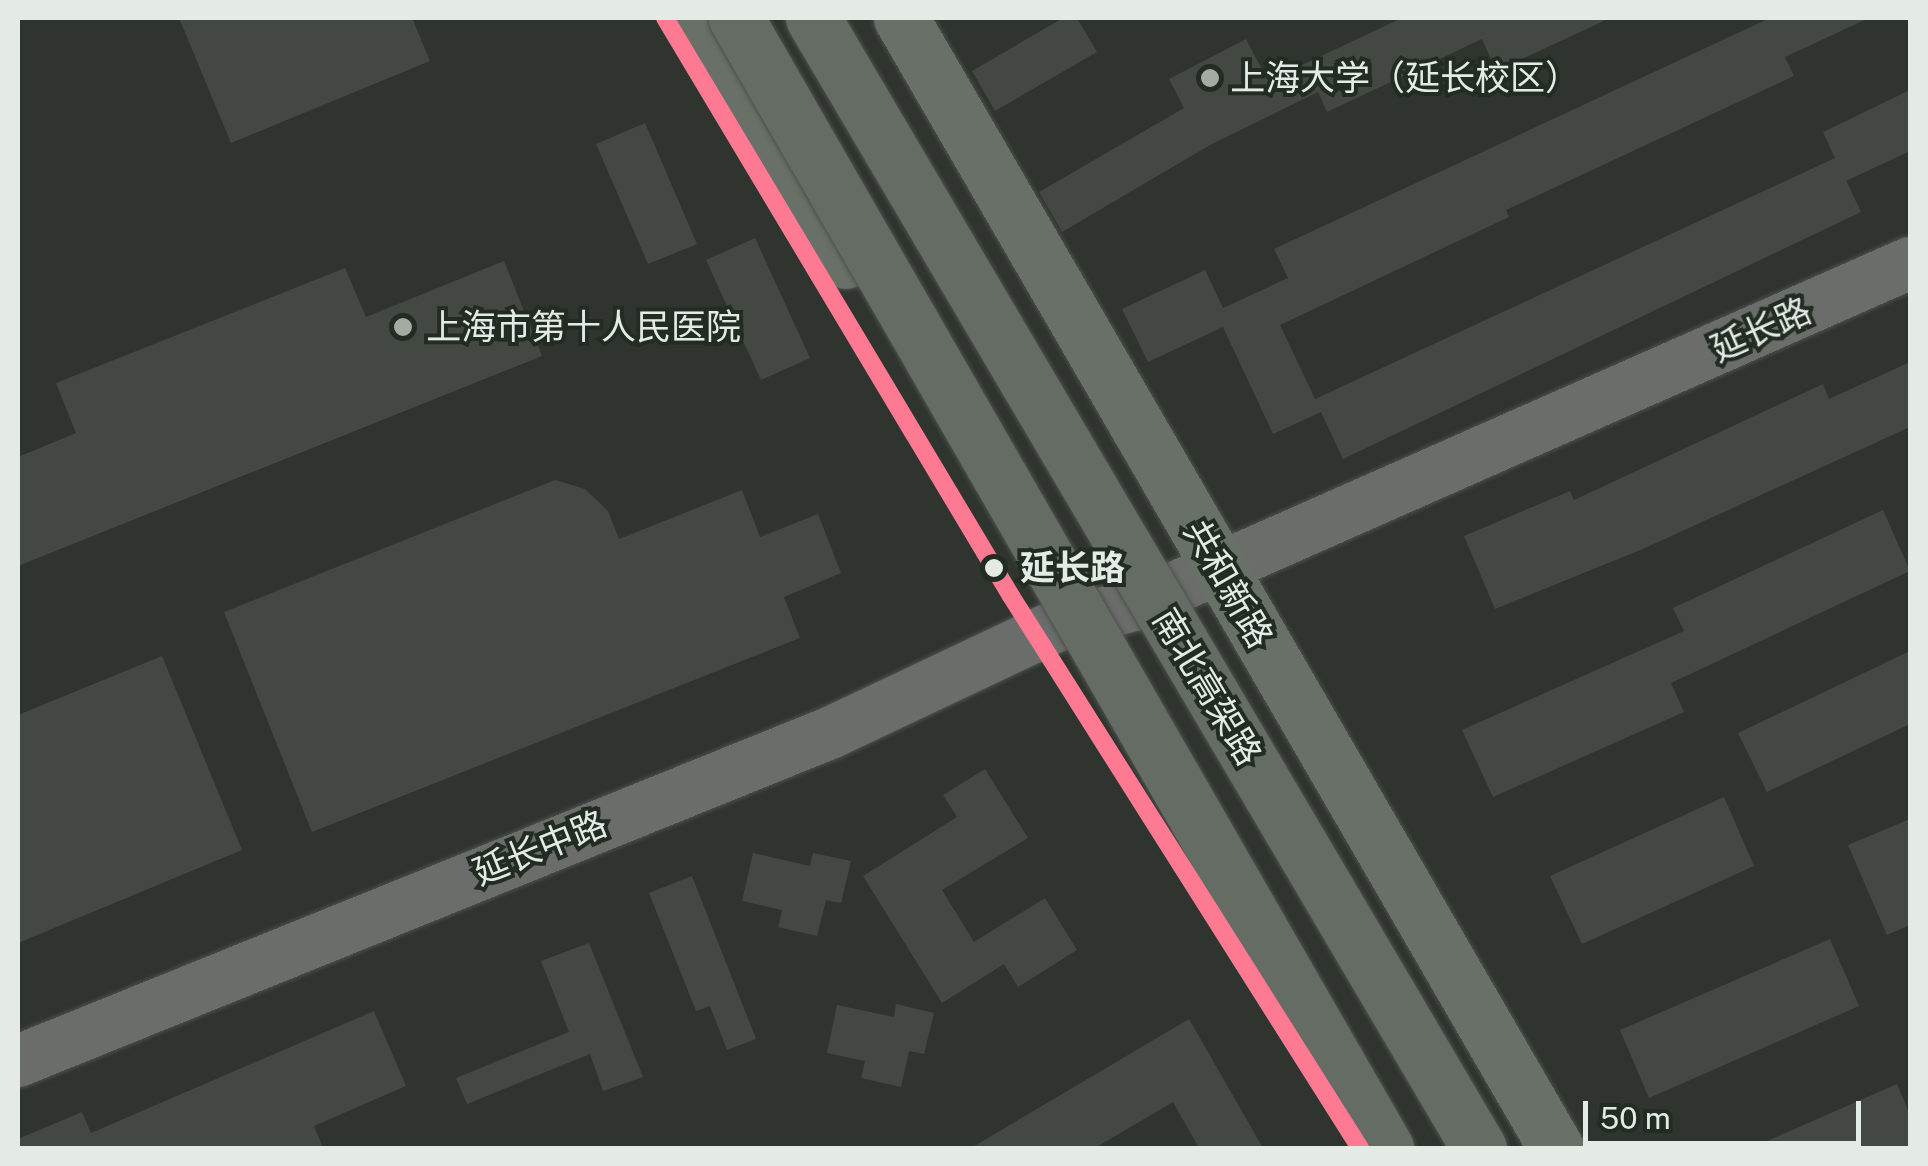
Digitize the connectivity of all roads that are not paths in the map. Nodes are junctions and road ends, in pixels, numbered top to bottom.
1 (702, 18) edge
2 (736, 18) edge
3 (814, 18) edge
4 (901, 18) edge
5 (1910, 264) edge
6 (1218, 568) junction
7 (1058, 624) junction
8 (18, 1061) edge
9 (1358, 1148) edge
10 (1386, 1148) edge
11 (1479, 1148) edge
12 (1556, 1148) edge

1 - 7 main road
2 - 10 highway, 南北高架路, bridge
3 - 11 highway, 南北高架路, bridge
4 - 6 main road, 共和新路
5 - 6 street, 延长路
6 - 7 street, 延长路
6 - 12 main road, 共和新路
7 - 8 street, 延长中路
7 - 9 main road

